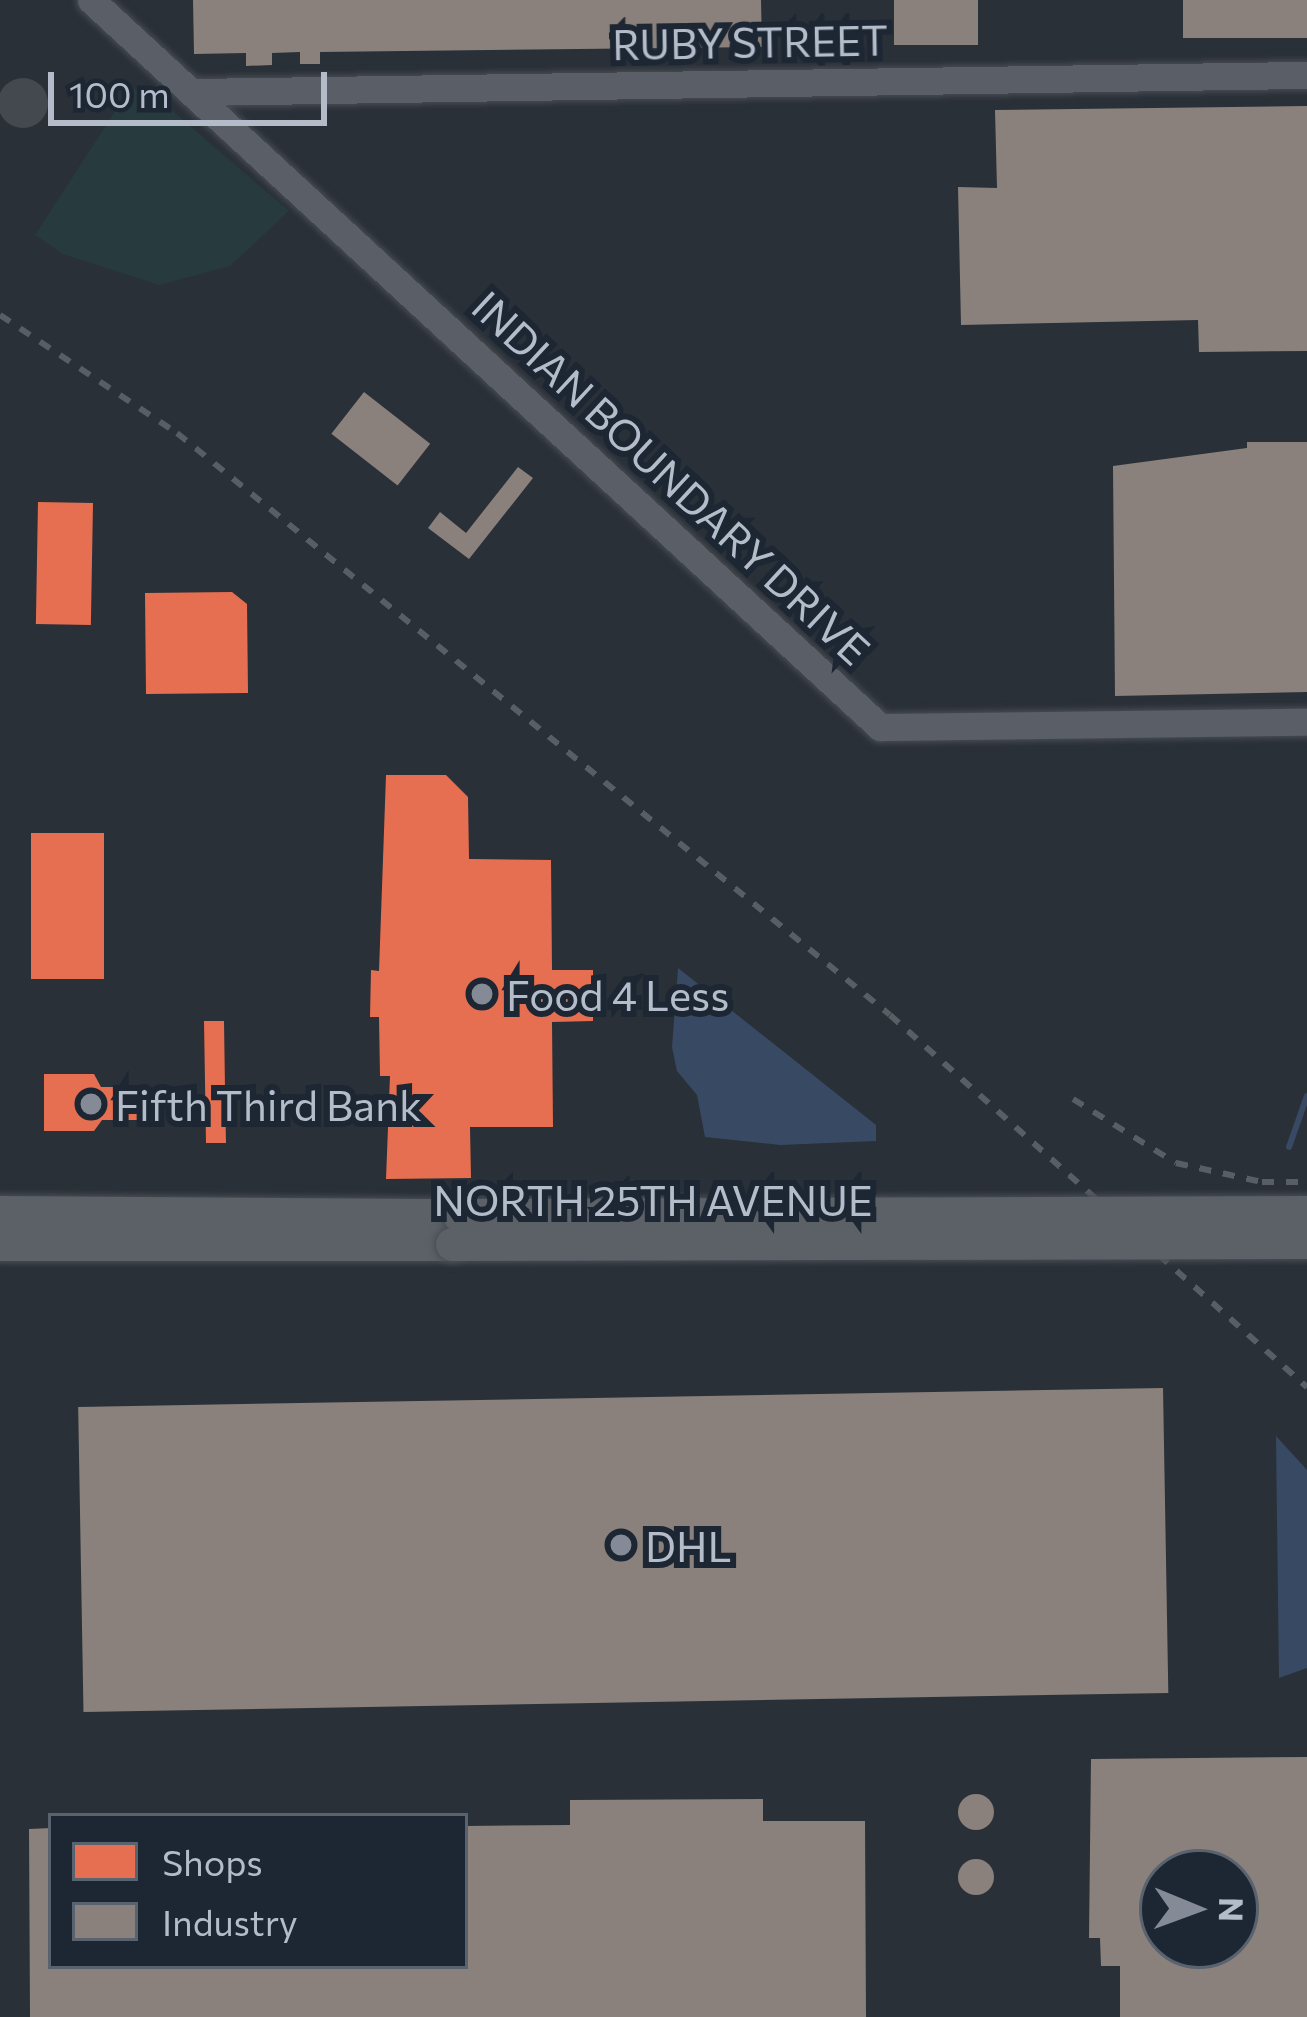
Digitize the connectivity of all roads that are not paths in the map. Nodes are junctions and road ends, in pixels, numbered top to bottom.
1 (91, 0) edge
2 (1307, 75) edge
3 (194, 92) junction
4 (1307, 722) edge
5 (0, 1212) edge
6 (1307, 1212) edge
7 (397, 1230) junction
8 (1307, 1242) edge
9 (0, 1244) edge

1 - 3 street, INDIAN BOUNDARY DRIVE
2 - 3 street, RUBY STREET
3 - 4 street, INDIAN BOUNDARY DRIVE
5 - 7 main road, NORTH 25TH AVENUE
6 - 7 main road, NORTH 25TH AVENUE, bridge
7 - 8 main road, NORTH 25TH AVENUE, bridge
7 - 9 main road, NORTH 25TH AVENUE

